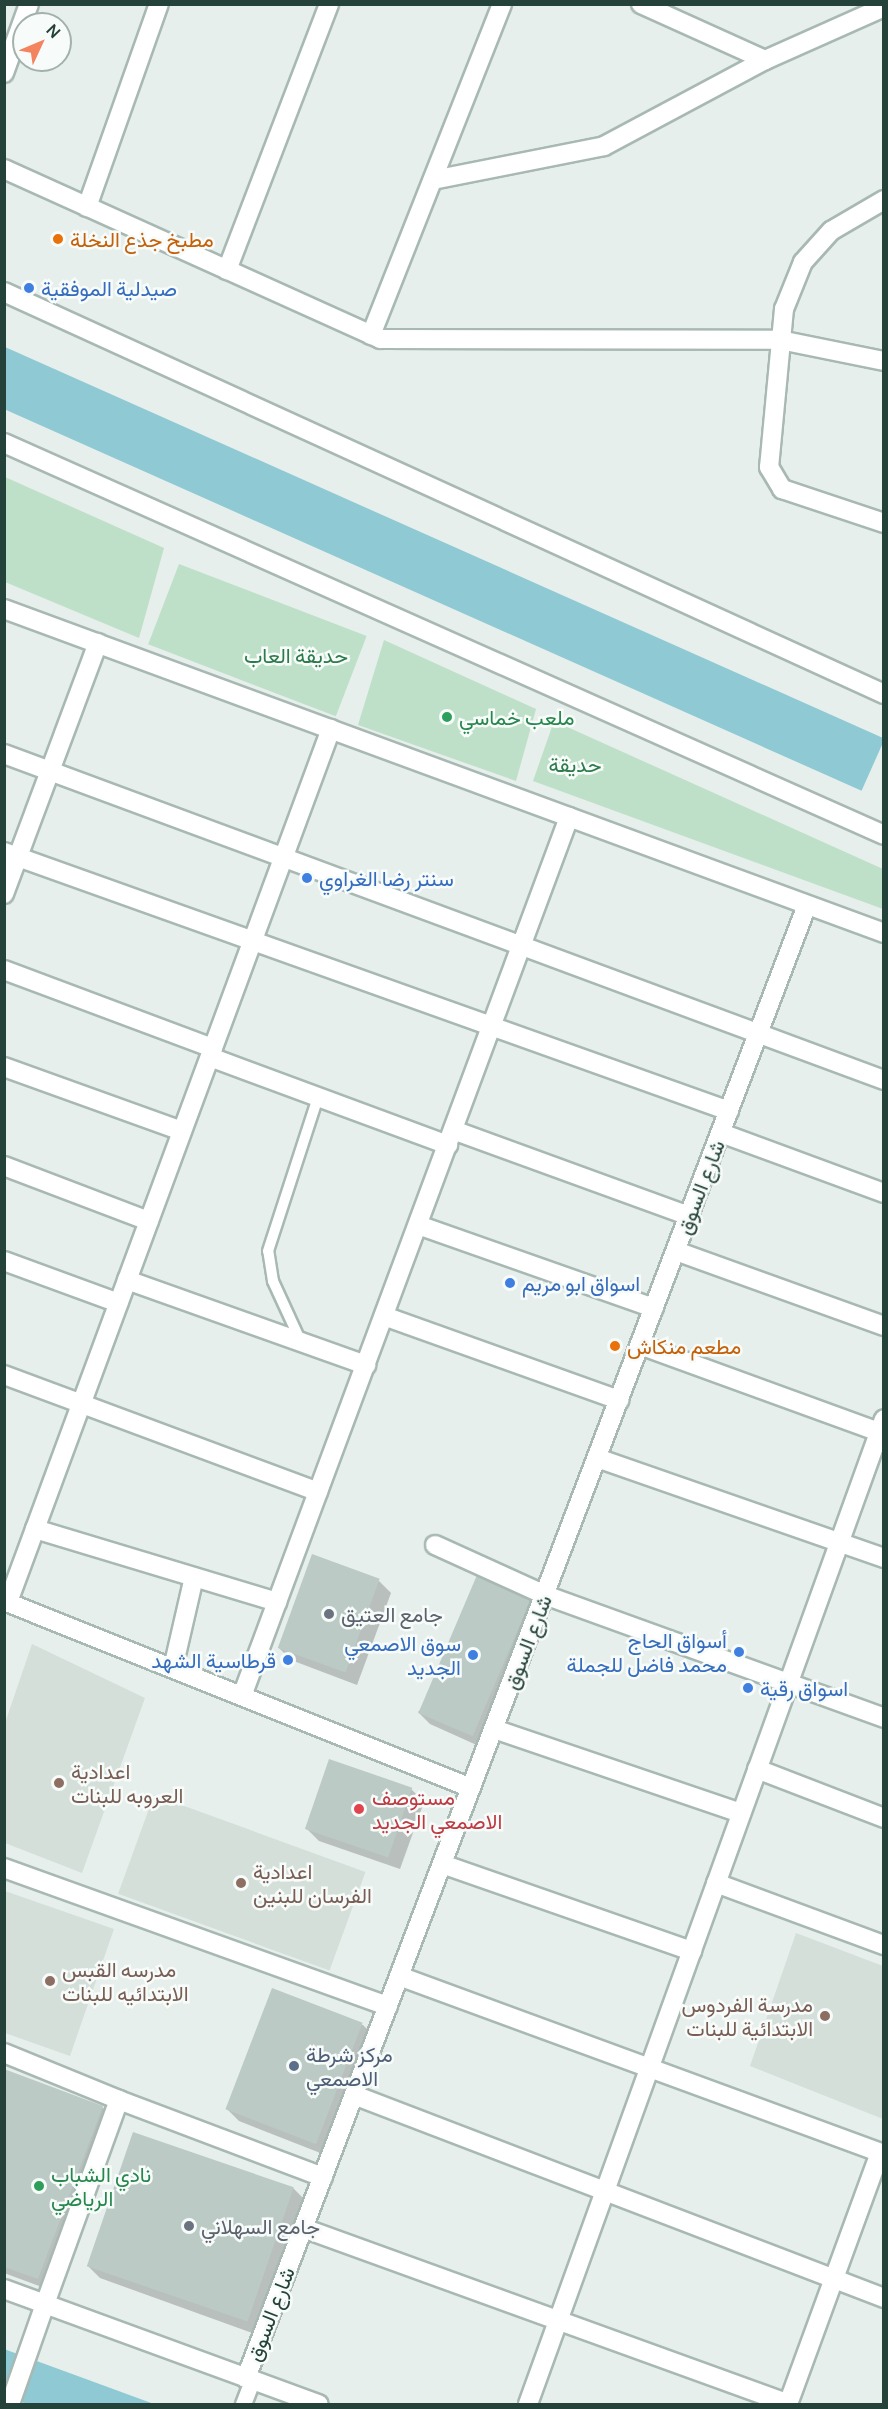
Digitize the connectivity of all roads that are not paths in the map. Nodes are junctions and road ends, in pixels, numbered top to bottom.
1 (29, 4) edge
2 (159, 4) edge
3 (328, 4) edge
4 (502, 4) edge
5 (641, 4) edge
6 (884, 7) edge
7 (765, 60) junction
8 (4, 73) edge
9 (4, 169) edge
10 (433, 180) junction
11 (884, 200) edge
12 (87, 207) junction
13 (226, 270) junction
14 (4, 292) edge
15 (371, 335) junction
16 (780, 340) junction
17 (884, 361) edge
18 (4, 443) edge
19 (884, 523) edge
20 (4, 609) edge
21 (98, 643) junction
22 (884, 694) edge
23 (331, 729) junction
24 (4, 754) edge
25 (50, 771) junction
26 (569, 818) junction
27 (884, 835) edge
28 (12, 854) edge
29 (284, 857) junction
30 (4, 894) edge
31 (807, 905) junction
32 (884, 933) edge
33 (253, 941) junction
34 (522, 946) junction
35 (4, 970) edge
36 (492, 1026) junction
37 (759, 1034) junction
38 (211, 1053) junction
39 (4, 1067) edge
40 (884, 1080) edge
41 (318, 1097) junction
42 (729, 1111) junction
43 (183, 1131) junction
44 (721, 1133) junction
45 (450, 1137) junction
46 (4, 1166) edge
47 (884, 1193) edge
48 (689, 1216) junction
49 (149, 1221) junction
50 (418, 1225) junction
51 (676, 1251) junction
52 (4, 1261) edge
53 (127, 1280) junction
54 (119, 1303) junction
55 (654, 1308) junction
56 (384, 1316) junction
57 (884, 1326) edge
58 (301, 1342) junction
59 (640, 1345) junction
60 (366, 1365) junction
61 (4, 1375) edge
62 (619, 1400) junction
63 (82, 1404) junction
64 (881, 1426) edge
65 (597, 1458) junction
66 (318, 1492) junction
67 (35, 1529) junction
68 (839, 1542) junction
69 (435, 1545) dead end
70 (884, 1558) edge
71 (11, 1575) edge
72 (194, 1577) junction
73 (545, 1595) junction
74 (6, 1601) edge
75 (277, 1602) junction
76 (173, 1668) junction
77 (788, 1684) junction
78 (242, 1696) junction
79 (884, 1718) edge
80 (494, 1729) junction
81 (757, 1769) junction
82 (471, 1788) junction
83 (741, 1813) junction
84 (884, 1818) edge
85 (442, 1864) junction
86 (4, 1868) edge
87 (716, 1883) junction
88 (884, 1945) edge
89 (692, 1951) junction
90 (399, 1976) junction
91 (388, 2006) junction
92 (4, 2053) edge
93 (649, 2068) junction
94 (354, 2095) junction
95 (119, 2100) junction
96 (882, 2154) edge
97 (323, 2177) junction
98 (605, 2191) junction
99 (303, 2228) junction
100 (834, 2278) junction
101 (4, 2289) edge
102 (884, 2298) edge
103 (45, 2304) junction
104 (558, 2320) junction
105 (249, 2379) junction
106 (10, 2404) edge
107 (243, 2404) edge
108 (319, 2404) edge
109 (528, 2404) edge
110 (788, 2404) edge

1 - 8 street
2 - 12 street
3 - 13 street
4 - 10 street
5 - 7 street
6 - 7 street
7 - 10 street
9 - 12 street
10 - 15 street
11 - 16 street
12 - 13 street
13 - 15 street
14 - 22 street
15 - 16 street
16 - 17 street
16 - 19 street
18 - 27 street
20 - 21 street
21 - 23 street
21 - 25 street
23 - 26 street
23 - 29 street
24 - 25 street
25 - 28 street
25 - 29 street
26 - 31 street
26 - 34 street
28 - 30 street
28 - 33 street
29 - 33 street
29 - 34 street
31 - 32 street
31 - 37 street, شارع السوق
33 - 36 street
33 - 38 street
34 - 36 street
34 - 37 street
35 - 38 street
36 - 42 street
36 - 45 street
37 - 40 street
37 - 42 street, شارع السوق
38 - 41 street
38 - 43 street
39 - 43 street
41 - 45 street
41 - 58 lane
42 - 44 street, شارع السوق
43 - 49 street
44 - 47 street
44 - 48 street, شارع السوق
45 - 48 street
45 - 50 street
46 - 49 street
48 - 51 street, شارع السوق
49 - 53 street
50 - 55 street
50 - 56 street
51 - 55 street, شارع السوق
51 - 57 street
52 - 54 street
53 - 54 street
53 - 58 street
54 - 63 street
55 - 59 street, شارع السوق
56 - 60 street
56 - 62 street
58 - 60 street
59 - 62 street, شارع السوق
59 - 64 street
60 - 66 street
61 - 63 street
62 - 65 street, شارع السوق
63 - 66 street
63 - 67 street
64 - 68 street
65 - 68 street
65 - 73 street, شارع السوق
66 - 75 street
67 - 71 street
67 - 72 street
68 - 70 street
68 - 77 street
69 - 73 street
71 - 74 street
72 - 75 street
72 - 76 street
73 - 77 street
73 - 80 street, شارع السوق
74 - 76 street
75 - 78 street
76 - 78 street
77 - 79 street
77 - 81 street
78 - 82 street
80 - 82 street, شارع السوق
80 - 83 street
81 - 83 street
81 - 84 street
82 - 85 street, شارع السوق
83 - 87 street
85 - 89 street
85 - 90 street, شارع السوق
86 - 91 street
87 - 88 street
87 - 89 street
89 - 93 street
90 - 91 street, شارع السوق
90 - 93 street
91 - 94 street, شارع السوق
92 - 95 street
93 - 96 street
93 - 98 street
94 - 97 street, شارع السوق
94 - 98 street
95 - 97 street
95 - 103 street
96 - 100 street
97 - 99 street, شارع السوق
98 - 100 street
98 - 104 street
99 - 104 street
99 - 105 street, شارع السوق
100 - 102 street
100 - 110 street
101 - 103 street
103 - 105 street
103 - 106 street
104 - 109 street
104 - 110 street
105 - 107 street
105 - 108 street

